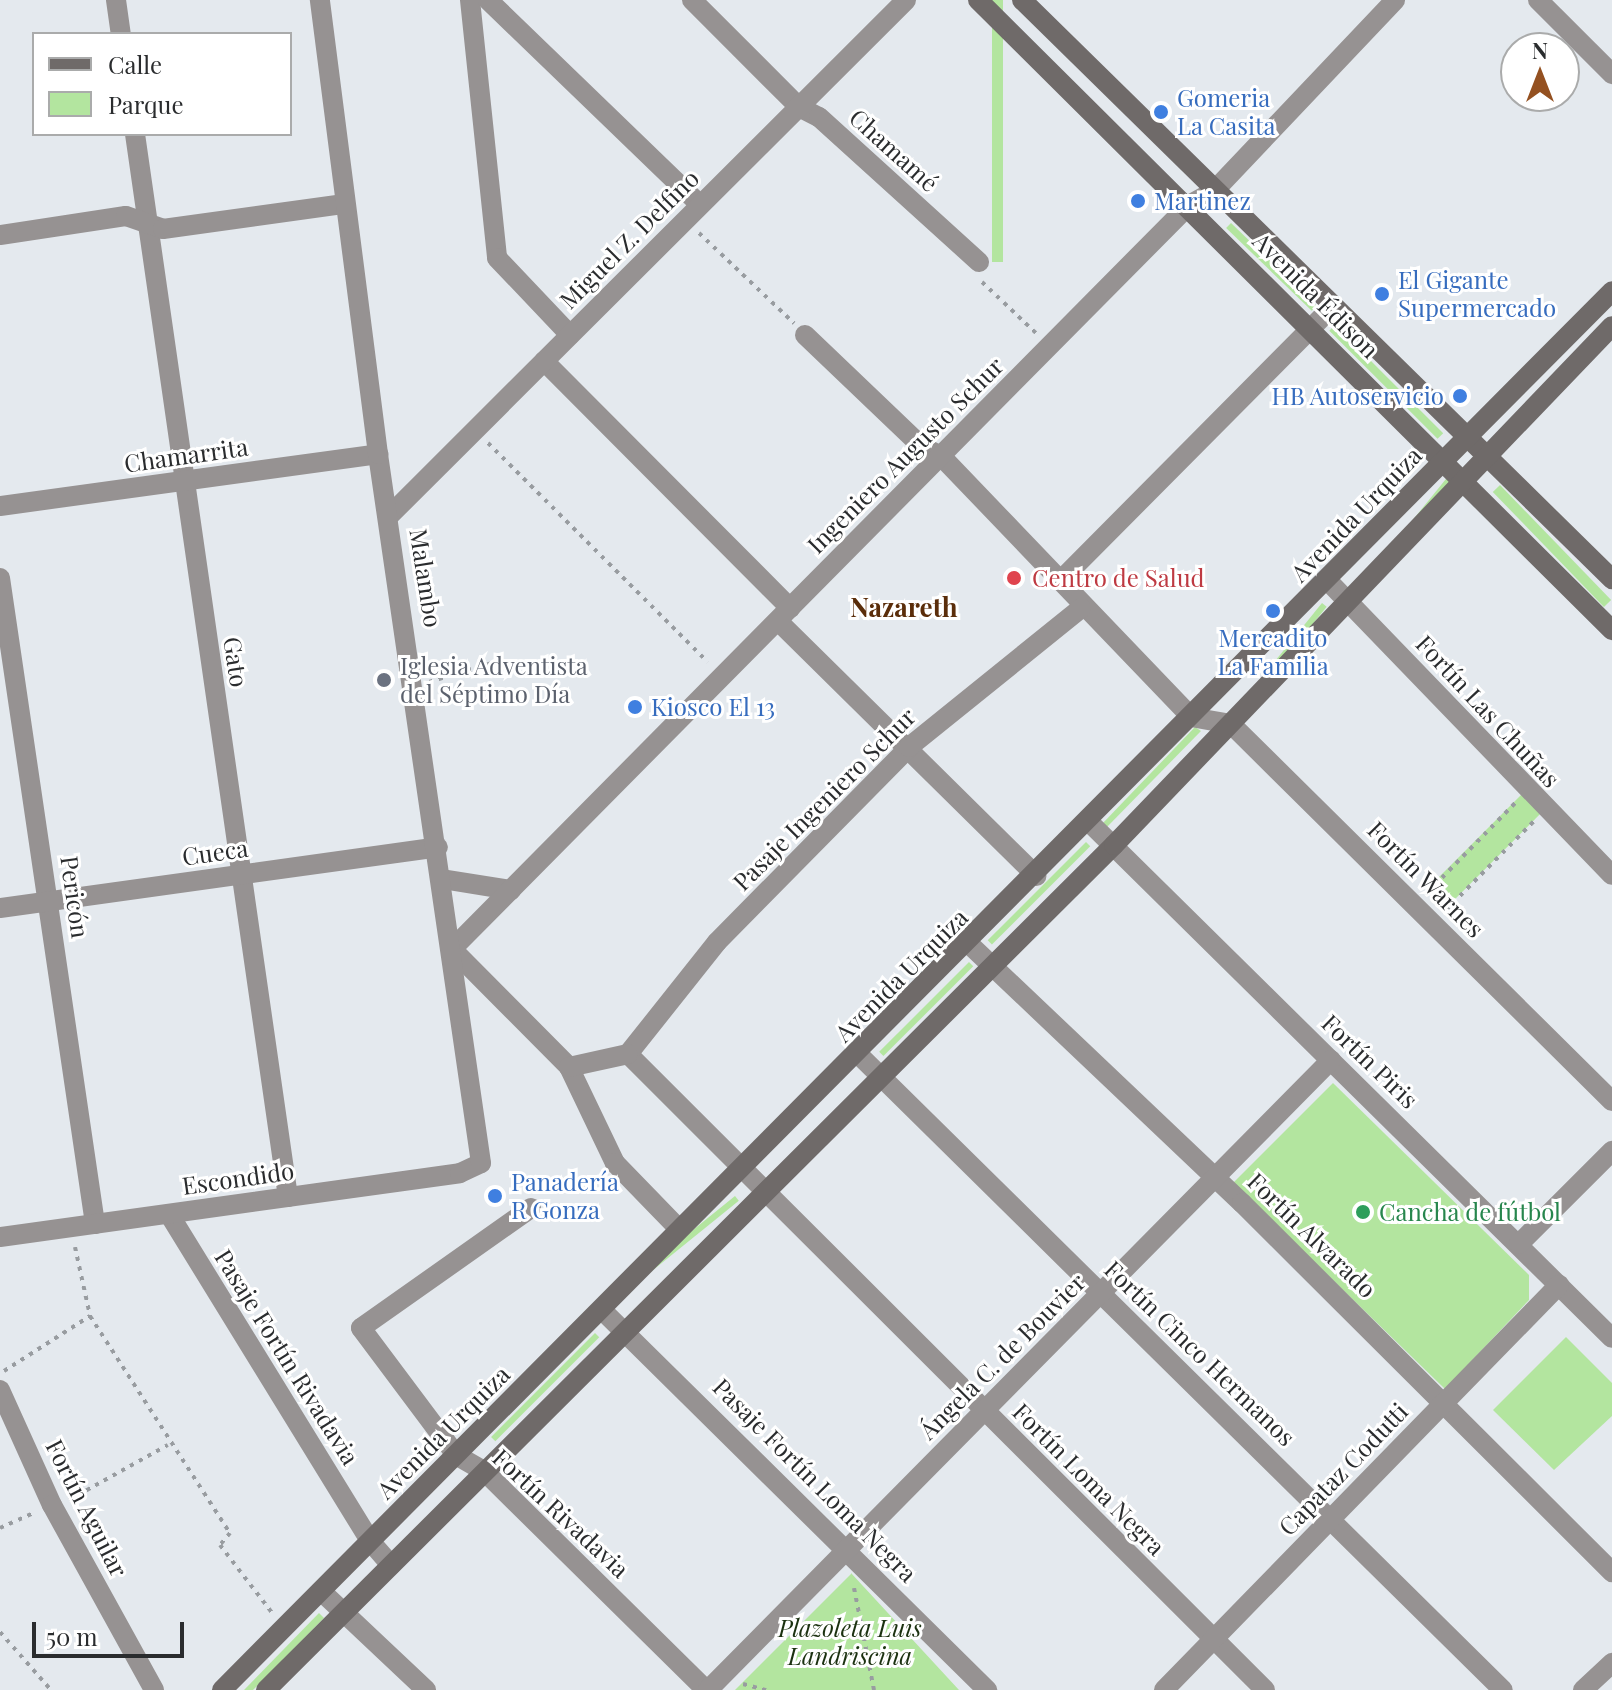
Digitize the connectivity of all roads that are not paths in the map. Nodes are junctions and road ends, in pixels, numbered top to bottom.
1 (116, 0) edge
2 (320, 0) edge
3 (470, 0) edge
4 (488, 0) edge
5 (692, 0) edge
6 (906, 0) edge
7 (978, 0) edge
8 (1022, 0) edge
9 (1395, 0) edge
10 (1538, 0) edge
11 (121, 32) edge
12 (1612, 74) edge
13 (799, 107) junction
14 (135, 136) edge
15 (1214, 191) junction
16 (344, 204) junction
17 (700, 205) junction
18 (1189, 205) junction
19 (148, 222) junction
20 (0, 235) edge
21 (979, 262) road end
22 (1612, 291) edge
23 (1332, 307) junction
24 (1586, 318) junction
25 (1313, 328) junction
26 (1609, 334) edge
27 (570, 335) junction
28 (805, 335) road end
29 (544, 361) junction
30 (1464, 437) junction
31 (378, 454) junction
32 (941, 456) junction
33 (1490, 457) junction
34 (1445, 459) junction
35 (182, 483) junction
36 (1466, 483) junction
37 (0, 506) edge
38 (390, 515) junction
39 (0, 578) edge
40 (1612, 579) edge
41 (1060, 581) junction
42 (1329, 582) junction
43 (1351, 603) junction
44 (1081, 608) junction
45 (784, 614) junction
46 (1612, 630) edge
47 (1191, 717) junction
48 (1231, 724) junction
49 (909, 747) junction
50 (1090, 823) junction
51 (1114, 845) junction
52 (438, 847) junction
53 (242, 874) junction
54 (1612, 875) edge
55 (1037, 876) junction
56 (442, 879) junction
57 (511, 890) junction
58 (49, 901) junction
59 (0, 908) edge
60 (968, 943) junction
61 (452, 949) junction
62 (990, 969) junction
63 (628, 1054) junction
64 (859, 1055) junction
65 (1331, 1060) junction
66 (569, 1067) junction
67 (881, 1077) junction
68 (1612, 1101) edge
69 (1612, 1151) edge
70 (481, 1163) joint
71 (740, 1170) junction
72 (1216, 1179) junction
73 (768, 1189) junction
74 (288, 1197) junction
75 (531, 1208) dead end
76 (169, 1214) junction
77 (95, 1224) junction
78 (679, 1229) junction
79 (0, 1237) edge
80 (1519, 1244) junction
81 (1559, 1285) junction
82 (1102, 1294) junction
83 (603, 1311) junction
84 (626, 1331) junction
85 (1612, 1338) edge
86 (0, 1390) edge
87 (1445, 1402) junction
88 (983, 1410) junction
89 (456, 1455) junction
90 (485, 1472) junction
91 (1331, 1519) junction
92 (370, 1541) junction
93 (847, 1547) junction
94 (391, 1565) junction
95 (1612, 1572) edge
96 (322, 1592) junction
97 (344, 1612) junction
98 (1213, 1639) junction
99 (1612, 1663) edge
100 (154, 1690) edge
101 (222, 1690) edge
102 (266, 1690) edge
103 (426, 1690) edge
104 (707, 1690) edge
105 (987, 1690) edge
106 (1164, 1690) edge
107 (1265, 1690) edge
108 (1503, 1690) edge
109 (1583, 1690) edge

1 - 11 street
2 - 16 street, Malambo
3 - 27 street
4 - 17 street
5 - 13 street, Chamamé
6 - 13 street, Miguel Z. Delfino
7 - 18 main road, Avenida Édison
8 - 15 main road, Avenida Édison
9 - 15 street, Ingeniero Augusto Schur
10 - 12 street
13 - 17 street, Miguel Z. Delfino
13 - 21 street, Chamamé
14 - 19 street, Gato
15 - 18 street, Ingeniero Augusto Schur
15 - 23 main road, Avenida Édison
16 - 19 street
16 - 31 street, Malambo
17 - 27 street, Miguel Z. Delfino
18 - 25 main road, Avenida Édison
18 - 32 street, Ingeniero Augusto Schur
19 - 20 street
19 - 35 street, Gato
22 - 24 main road, Avenida Urquiza
23 - 25 street
23 - 30 main road, Avenida Édison
24 - 26 street
24 - 30 main road, Avenida Urquiza
25 - 34 main road, Avenida Édison
25 - 41 street
26 - 33 main road
27 - 29 street, Miguel Z. Delfino
28 - 32 street
29 - 38 street, Miguel Z. Delfino
29 - 45 street
30 - 33 main road, Avenida Édison
30 - 34 main road, Avenida Urquiza
31 - 35 street, Chamarrita
31 - 38 street, Malambo
32 - 41 street
32 - 45 street, Ingeniero Augusto Schur
33 - 36 main road
33 - 40 main road, Avenida Édison
34 - 36 main road, Avenida Édison
34 - 42 main road, Avenida Urquiza
35 - 37 street, Chamarrita
35 - 53 street, Gato
36 - 43 main road
36 - 46 main road, Avenida Édison
38 - 52 street, Malambo
39 - 58 street, Pericón
41 - 44 street
42 - 43 street, Fortín Las Chuñas
42 - 47 main road, Avenida Urquiza
43 - 48 main road
43 - 54 street, Fortín Las Chuñas
44 - 47 street
44 - 49 street, Pasaje Ingeniero Schur
45 - 49 street
45 - 57 street, Ingeniero Augusto Schur
47 - 48 street
47 - 50 main road, Avenida Urquiza
48 - 51 main road
48 - 68 street, Fortín Warnes
49 - 55 street
49 - 63 street, Pasaje Ingeniero Schur
50 - 51 street, Fortín Piris
50 - 55 main road, Avenida Urquiza
51 - 62 main road
51 - 65 street, Fortín Piris
52 - 53 street, Cueca
52 - 56 street, Malambo
53 - 58 street, Cueca
53 - 74 street, Gato
55 - 60 main road, Avenida Urquiza
56 - 57 street
56 - 61 street, Malambo
57 - 61 street, Ingeniero Augusto Schur
58 - 59 street, Cueca
58 - 77 street, Pericón
60 - 62 street, Fortín Alvarado
60 - 64 main road, Avenida Urquiza
61 - 66 street
61 - 70 street, Malambo
62 - 67 main road
62 - 72 street, Fortín Alvarado
63 - 66 street
63 - 71 street, Fortín Loma Negra
64 - 67 street, Fortín Cinco Hermanos
64 - 71 main road, Avenida Urquiza
65 - 72 street, Ángela C. de Bouvier
65 - 80 street, Fortín Piris
66 - 78 street
67 - 73 main road
67 - 82 street, Fortín Cinco Hermanos
69 - 80 street
70 - 74 street, Escondido
71 - 73 street, Fortín Loma Negra
71 - 78 main road, Avenida Urquiza
72 - 82 street, Ángela C. de Bouvier
72 - 87 street, Fortín Alvarado
73 - 84 main road
73 - 88 street, Fortín Loma Negra
74 - 76 street, Escondido
75 - 89 street, Fortín Rivadavia
76 - 77 street, Escondido
76 - 92 street, Pasaje Fortín Rivadavia
77 - 79 street, Escondido
78 - 83 main road, Avenida Urquiza
80 - 81 street, Fortín Piris
81 - 85 street, Fortín Piris
81 - 87 street, Capataz Codutti
82 - 88 street, Ángela C. de Bouvier
82 - 91 street, Fortín Cinco Hermanos
83 - 84 street, Pasaje Fortín Loma Negra
83 - 89 main road, Avenida Urquiza
84 - 90 main road
84 - 93 street, Pasaje Fortín Loma Negra
86 - 100 street, Fortín Aguilar
87 - 91 street, Capataz Codutti
87 - 95 street, Fortín Alvarado
88 - 93 street, Ángela C. de Bouvier
88 - 98 street, Fortín Loma Negra
89 - 90 street, Fortín Rivadavia
89 - 92 main road, Avenida Urquiza
90 - 94 main road
90 - 104 street, Fortín Rivadavia
91 - 98 street, Capataz Codutti
91 - 108 street, Fortín Cinco Hermanos
92 - 94 street, Pasaje Fortín Rivadavia
92 - 96 main road, Avenida Urquiza
93 - 104 street, Ángela C. de Bouvier
93 - 105 street, Pasaje Fortín Loma Negra
94 - 97 main road
96 - 97 street
96 - 101 main road, Avenida Urquiza
97 - 102 main road
97 - 103 street
98 - 106 street, Capataz Codutti
98 - 107 street, Fortín Loma Negra
99 - 109 street

